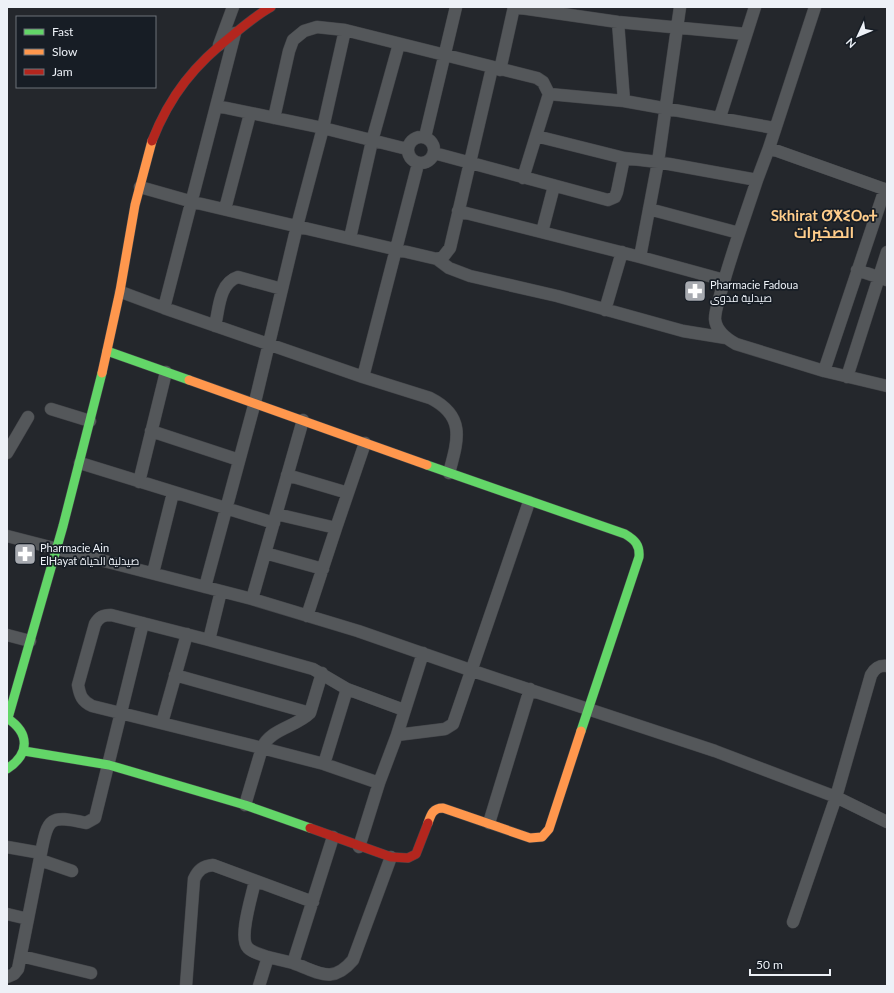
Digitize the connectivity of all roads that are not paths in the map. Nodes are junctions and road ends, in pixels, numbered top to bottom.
1 (233, 7) edge
2 (271, 7) edge
3 (456, 7) edge
4 (514, 7) edge
5 (680, 7) edge
6 (755, 7) edge
7 (815, 7) edge
8 (618, 22) junction
9 (677, 28) junction
10 (345, 30) junction
11 (236, 33) junction
12 (746, 34) junction
13 (400, 44) junction
14 (219, 45) junction
15 (444, 55) junction
16 (496, 69) junction
17 (549, 94) junction
18 (624, 101) junction
19 (217, 106) junction
20 (667, 107) junction
21 (250, 114) junction
22 (720, 117) junction
23 (274, 118) junction
24 (323, 128) junction
25 (774, 128) junction
26 (536, 136) junction
27 (425, 137) junction
28 (372, 141) junction
29 (407, 148) junction
30 (769, 148) junction
31 (434, 154) junction
32 (624, 158) junction
33 (658, 162) junction
34 (418, 164) junction
35 (469, 164) junction
36 (523, 178) junction
37 (757, 180) junction
38 (554, 186) junction
39 (140, 187) junction
40 (886, 189) edge
41 (193, 202) junction
42 (225, 209) junction
43 (649, 209) junction
44 (458, 210) junction
45 (297, 226) junction
46 (542, 232) junction
47 (739, 233) junction
48 (350, 238) junction
49 (397, 250) junction
50 (622, 252) junction
51 (887, 252) edge
52 (640, 257) junction
53 (437, 259) junction
54 (857, 270) junction
55 (883, 278) edge
56 (724, 280) junction
57 (282, 289) junction
58 (121, 292) junction
59 (164, 308) junction
60 (605, 310) junction
61 (215, 326) junction
62 (726, 338) junction
63 (268, 346) junction
64 (107, 351) junction
65 (824, 371) junction
66 (166, 372) junction
67 (363, 377) junction
68 (847, 377) junction
69 (887, 386) edge
70 (255, 402) junction
71 (51, 409) dead end
72 (28, 417) dead end
73 (303, 420) junction
74 (90, 422) junction
75 (151, 431) junction
76 (11, 436) edge
77 (365, 443) junction
78 (7, 453) edge
79 (240, 460) junction
80 (80, 463) junction
81 (449, 473) junction
82 (288, 475) junction
83 (139, 482) junction
84 (173, 493) junction
85 (348, 493) junction
86 (530, 502) junction
87 (226, 509) junction
88 (275, 519) junction
89 (336, 528) junction
90 (7, 536) edge
91 (56, 549) junction
92 (266, 553) junction
93 (323, 569) junction
94 (153, 573) junction
95 (205, 587) junction
96 (222, 591) junction
97 (252, 599) junction
98 (307, 616) junction
99 (143, 623) junction
100 (187, 634) junction
101 (7, 635) edge
102 (210, 640) junction
103 (30, 641) junction
104 (423, 653) junction
105 (887, 666) edge
106 (472, 671) junction
107 (322, 673) junction
108 (175, 675) junction
109 (530, 689) junction
110 (347, 690) junction
111 (589, 708) junction
112 (404, 710) junction
113 (120, 713) junction
114 (310, 713) junction
115 (8, 718) edge
116 (162, 723) junction
117 (397, 735) junction
118 (262, 748) junction
119 (24, 751) junction
120 (324, 764) junction
121 (108, 765) junction
122 (7, 769) edge
123 (378, 783) junction
124 (836, 797) junction
125 (245, 805) junction
126 (887, 822) edge
127 (489, 823) junction
128 (333, 837) junction
129 (7, 846) edge
130 (359, 847) junction
131 (40, 856) junction
132 (391, 857) junction
133 (72, 871) dead end
134 (255, 882) junction
135 (312, 902) junction
136 (7, 914) edge
137 (28, 919) junction
138 (793, 922) dead end
139 (21, 956) junction
140 (268, 957) junction
141 (293, 963) junction
142 (91, 973) dead end
143 (10, 980) edge
144 (324, 981) edge
145 (186, 986) edge
146 (259, 986) edge

1 - 14 street
2 - 11 street
3 - 15 street
4 - 8 street
4 - 16 street
5 - 9 street
6 - 12 street
7 - 25 street
8 - 9 street
8 - 18 street
9 - 12 street
9 - 20 street
10 - 13 street
10 - 23 street
10 - 24 street
11 - 14 street
11 - 19 street
12 - 22 street
13 - 15 street
13 - 28 street
14 - 39 street
15 - 16 street
15 - 27 street
16 - 17 street
16 - 35 street
17 - 18 street
17 - 26 street
18 - 20 street
19 - 21 street
19 - 41 street
20 - 22 street
20 - 33 street
21 - 23 street
21 - 42 street
22 - 25 street
23 - 24 street
24 - 28 street
24 - 45 street
25 - 30 street
26 - 32 street
26 - 36 street
27 - 29 street
27 - 31 street
28 - 29 street
28 - 48 street
29 - 34 street
30 - 37 street
30 - 40 street
31 - 34 street
31 - 35 street
32 - 33 street
32 - 38 street
33 - 37 street
33 - 43 street
34 - 49 street
35 - 36 street
35 - 44 street
36 - 38 street
37 - 47 street
38 - 46 street
39 - 41 street
39 - 58 street
40 - 54 street
41 - 42 street
41 - 59 street
42 - 45 street
43 - 47 street
43 - 52 street
44 - 46 street
44 - 53 street
45 - 48 street
45 - 57 street
46 - 50 street
47 - 56 street
48 - 49 street
49 - 53 street
49 - 67 street
50 - 52 street
50 - 60 street
51 - 55 street
52 - 56 street
53 - 60 street
54 - 55 street
54 - 65 street
55 - 68 street
56 - 62 street
57 - 61 street
57 - 63 street
58 - 59 street
58 - 64 street
59 - 61 street
60 - 62 street
61 - 63 street
62 - 65 street
63 - 67 street
63 - 70 street
64 - 66 street
64 - 74 street
65 - 68 street
66 - 70 street
66 - 75 street
67 - 81 street
68 - 69 street
70 - 73 street
70 - 79 street
71 - 74 street
72 - 76 street
73 - 77 street
73 - 82 street
74 - 80 street
75 - 79 street
75 - 83 street
76 - 78 street
77 - 81 street
77 - 85 street
79 - 87 street
80 - 83 street
80 - 91 street
81 - 86 street
82 - 85 street
82 - 88 street
83 - 84 street
84 - 87 street
84 - 94 street
85 - 89 street
86 - 106 street
86 - 111 street
87 - 88 street
87 - 95 street
88 - 89 street
88 - 92 street
89 - 93 street
90 - 91 street
91 - 94 street
91 - 103 street
92 - 93 street
92 - 97 street
93 - 98 street
94 - 95 street
95 - 96 street
96 - 97 street
96 - 102 street
97 - 98 street
98 - 104 street
99 - 100 street
99 - 113 street
99 - 113 street
100 - 102 street
100 - 108 street
101 - 103 street
102 - 107 street
103 - 115 street
104 - 106 street
104 - 112 street
105 - 124 street
106 - 109 street
106 - 117 street
107 - 110 street
107 - 114 street
108 - 114 street
108 - 116 street
109 - 111 street
109 - 127 street
110 - 112 street
110 - 120 street
111 - 124 street
111 - 127 street
112 - 117 street
113 - 116 street
113 - 121 street
114 - 118 street
115 - 119 street
116 - 118 street
117 - 123 street
118 - 120 street
118 - 125 street
119 - 121 street
119 - 122 street
120 - 123 street
121 - 125 street
121 - 131 street
123 - 130 street
124 - 126 street
124 - 138 street
125 - 128 street
127 - 132 street
128 - 130 street
128 - 135 street
129 - 131 street
130 - 132 street
131 - 133 street
131 - 137 street
132 - 144 street
134 - 135 street
134 - 140 street
134 - 145 street
135 - 141 street
136 - 137 street
137 - 139 street
139 - 142 street
139 - 143 street
140 - 141 street
140 - 146 street
141 - 144 street

